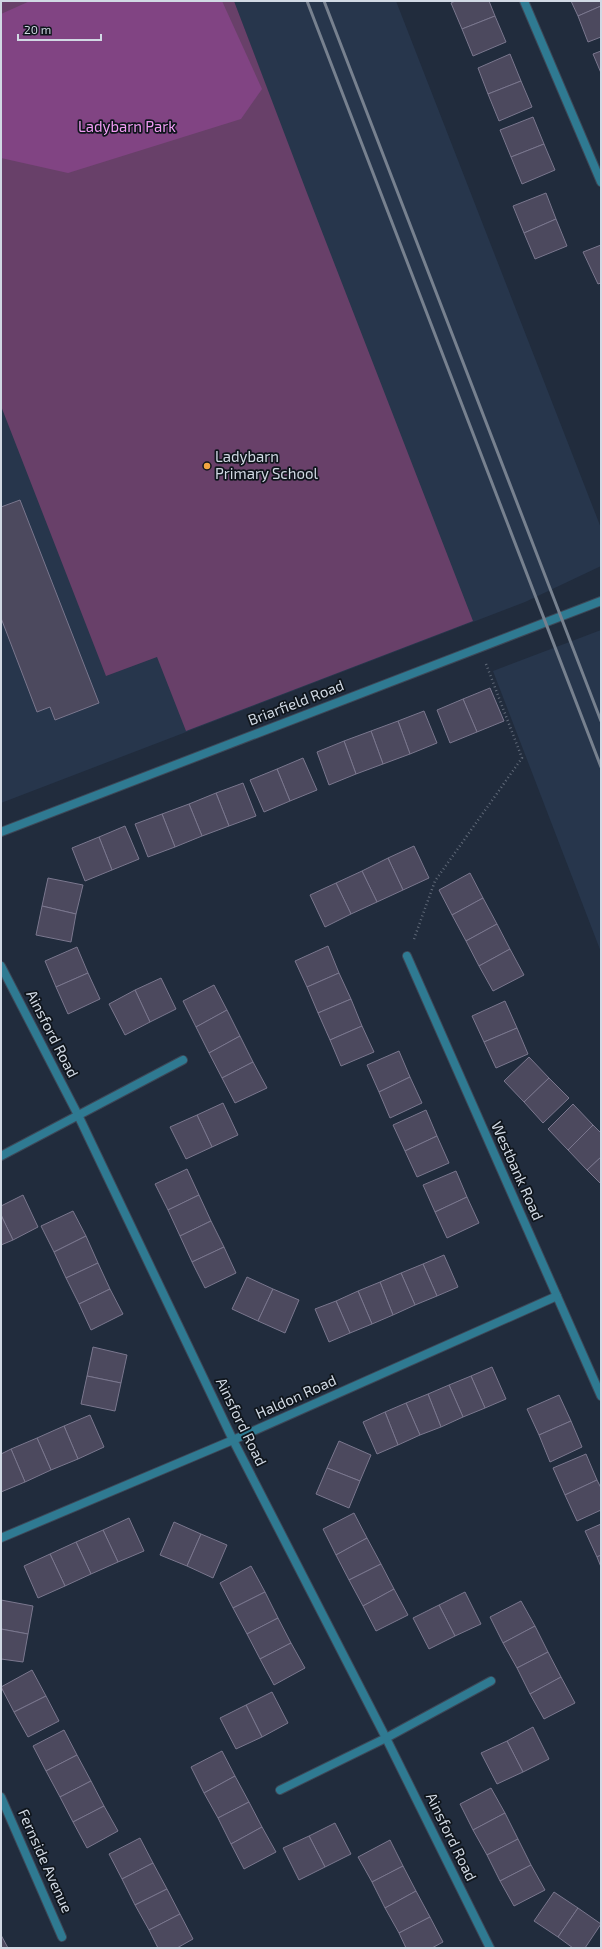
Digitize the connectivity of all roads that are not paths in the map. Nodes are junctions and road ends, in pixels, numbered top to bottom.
1 (524, 1) edge
2 (601, 182) edge
3 (601, 601) edge
4 (1, 832) edge
5 (407, 956) road end
6 (1, 966) edge
7 (183, 1060) dead end
8 (78, 1115) junction
9 (1, 1156) edge
10 (556, 1296) junction
11 (601, 1396) edge
12 (233, 1440) junction
13 (1, 1538) edge
14 (490, 1681) dead end
15 (386, 1738) junction
16 (280, 1790) dead end
17 (1, 1797) edge
18 (62, 1937) dead end
19 (490, 1948) edge

1 - 2 street
3 - 4 street, Briarfield Road
5 - 10 street, Westbank Road
6 - 8 street, Ainsford Road
7 - 8 street
8 - 9 street
8 - 12 street, Ainsford Road
10 - 11 street, Westbank Road
10 - 12 street, Haldon Road
12 - 13 street, Haldon Road
12 - 15 street, Ainsford Road
14 - 15 street
15 - 16 street
15 - 19 street, Ainsford Road
17 - 18 street, Fernside Avenue

